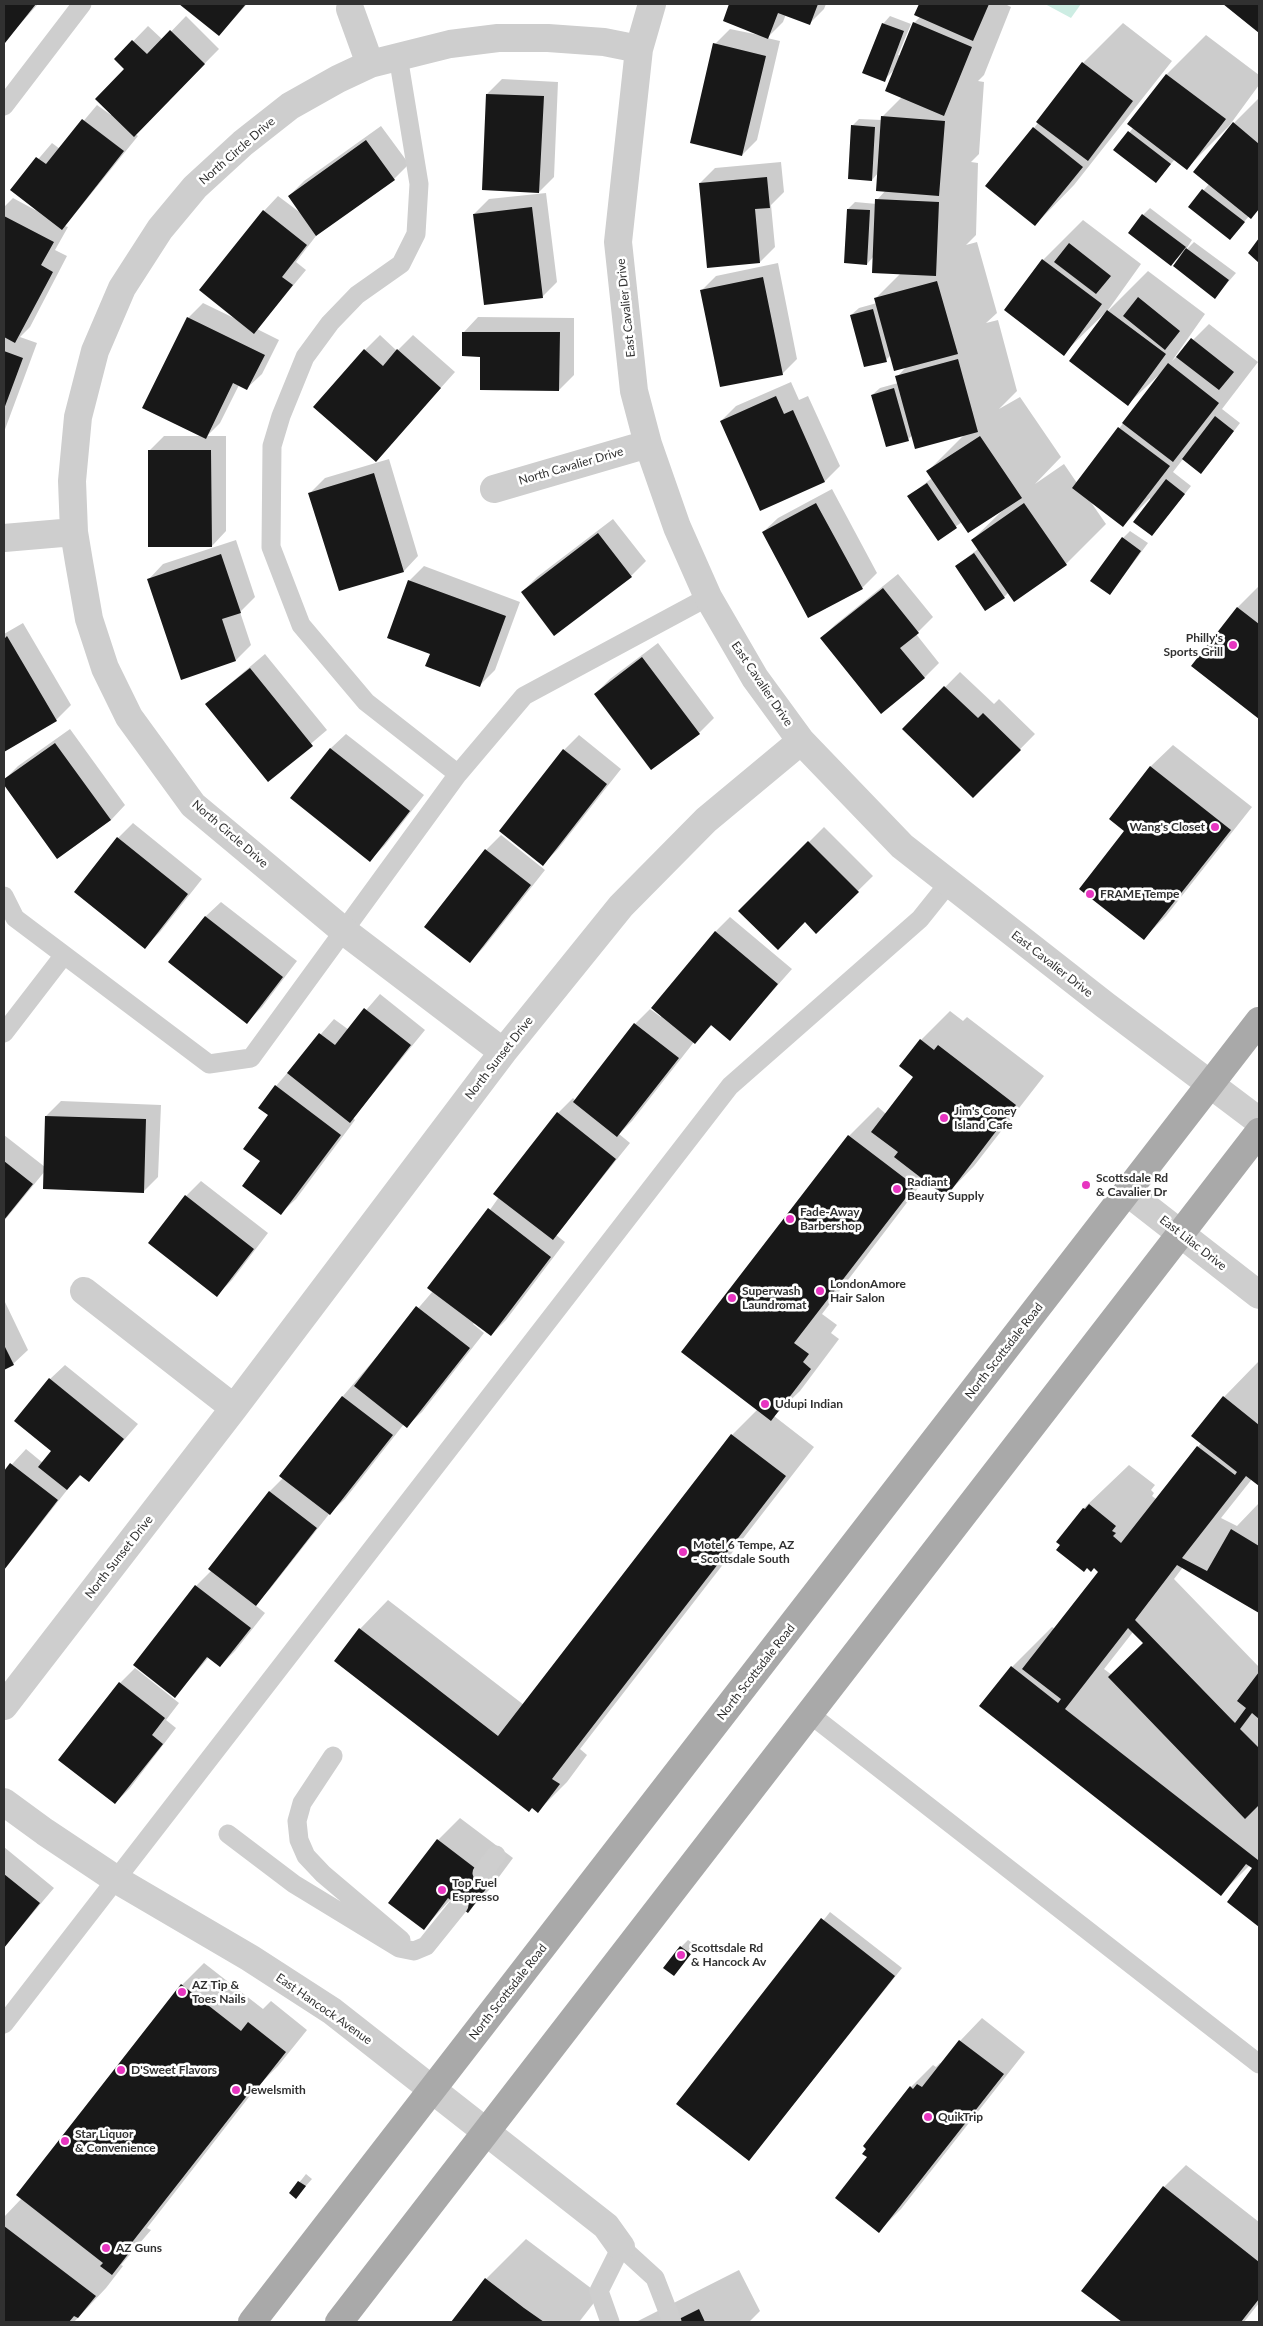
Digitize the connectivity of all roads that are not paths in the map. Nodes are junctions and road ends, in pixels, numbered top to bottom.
1 (82, 4) edge
2 (652, 4) edge
3 (350, 9) dead end
4 (639, 50) junction
5 (398, 56) junction
6 (370, 64) junction
7 (4, 106) edge
8 (648, 444) junction
9 (494, 488) dead end
10 (74, 532) junction
11 (4, 538) edge
12 (708, 597) junction
13 (801, 741) junction
14 (458, 774) junction
15 (948, 884) junction
16 (4, 896) edge
17 (344, 931) junction
18 (64, 955) junction
19 (1259, 1021) edge
20 (4, 1033) edge
21 (503, 1052) junction
22 (1210, 1085) junction
23 (1259, 1121) edge
24 (1259, 1132) edge
25 (1127, 1192) junction
26 (1182, 1234) junction
27 (84, 1291) dead end
28 (1259, 1295) edge
29 (234, 1408) junction
30 (4, 1706) edge
31 (811, 1715) junction
32 (333, 1756) dead end
33 (4, 1802) edge
34 (228, 1834) dead end
35 (496, 1855) dead end
36 (482, 1873) dead end
37 (117, 1880) junction
38 (458, 1906) dead end
39 (414, 1951) junction
40 (4, 2024) edge
41 (1259, 2064) edge
42 (432, 2090) junction
43 (487, 2132) junction
44 (621, 2247) junction
45 (252, 2322) edge
46 (339, 2322) edge
47 (610, 2322) edge
48 (672, 2322) edge

1 - 7 lane
2 - 4 street
3 - 6 street
4 - 5 street, North Circle Drive
4 - 8 street, East Cavalier Drive
5 - 6 street, North Circle Drive
5 - 14 lane
6 - 10 street, North Circle Drive
8 - 9 street, North Cavalier Drive
8 - 12 street, East Cavalier Drive
10 - 11 street
10 - 17 street, North Circle Drive
12 - 13 street, East Cavalier Drive
12 - 14 lane
13 - 15 street, East Cavalier Drive
13 - 21 street, North Sunset Drive
14 - 17 lane
15 - 22 street, East Cavalier Drive
15 - 37 lane
16 - 18 lane
17 - 18 lane
17 - 21 street, North Circle Drive
18 - 20 lane
19 - 22 main road, North Scottsdale Road
21 - 29 street, North Sunset Drive
22 - 23 street, East Cavalier Drive
22 - 25 main road, North Scottsdale Road
24 - 26 main road
25 - 26 street, East Lilac Drive
25 - 42 main road, North Scottsdale Road
26 - 28 street, East Lilac Drive
26 - 31 main road
27 - 29 street
29 - 30 street, North Sunset Drive
31 - 41 lane
31 - 43 main road
32 - 39 lane
33 - 37 street, East Hancock Avenue
34 - 39 lane
35 - 36 lane
37 - 40 lane
37 - 42 street, East Hancock Avenue
38 - 39 lane
42 - 43 street, East Hancock Avenue
42 - 45 main road, North Scottsdale Road
43 - 44 street, East Hancock Avenue
43 - 46 main road
44 - 47 lane
44 - 48 lane

